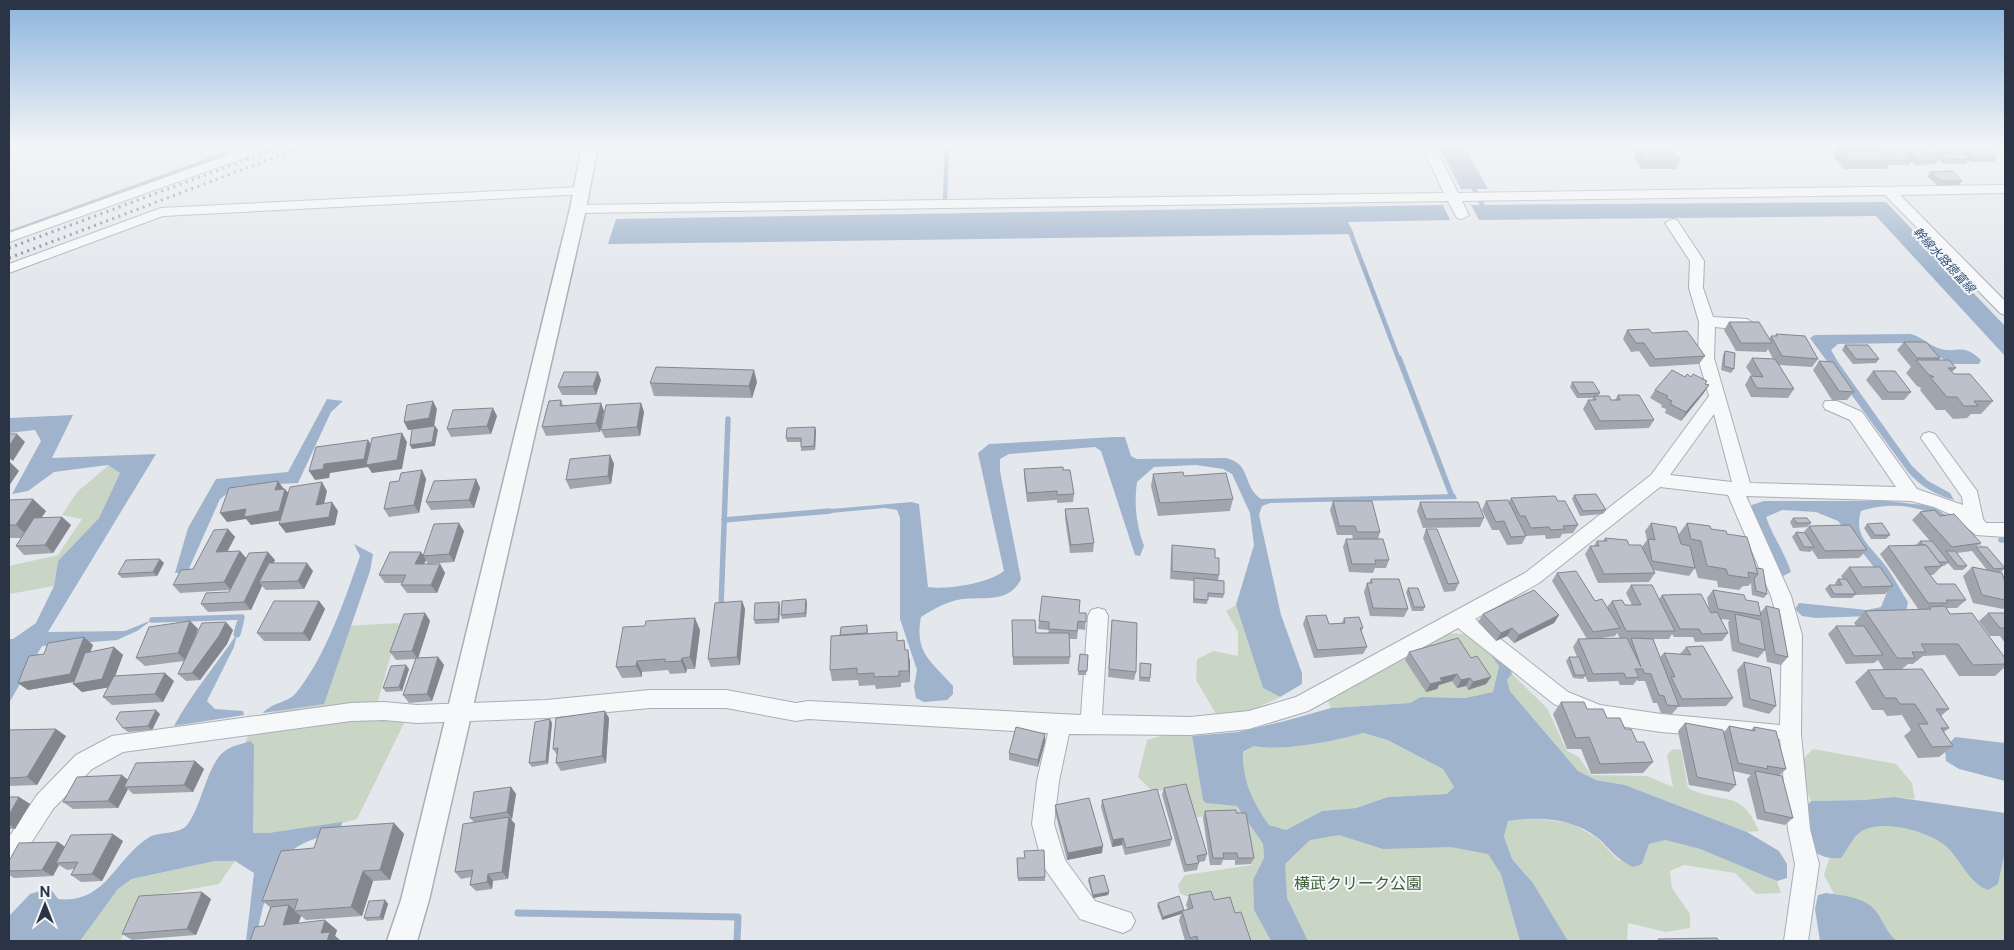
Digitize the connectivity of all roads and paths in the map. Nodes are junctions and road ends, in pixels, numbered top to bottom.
1 (144, 189) edge
2 (582, 189) edge
3 (1452, 189) edge
4 (1986, 189) edge
5 (1889, 191) junction
6 (580, 200) junction
7 (1460, 203) junction
8 (1672, 223) dead end
9 (9, 238) edge
10 (9, 269) edge
11 (2005, 310) edge
12 (1707, 322) junction
13 (1763, 336) edge
14 (1717, 397) junction
15 (1832, 405) dead end
16 (1929, 438) dead end
17 (1657, 480) junction
18 (1739, 489) junction
19 (1911, 494) junction
20 (1974, 522) junction
21 (2005, 530) edge
22 (1098, 616) dead end
23 (1459, 618) junction
24 (460, 712) junction
25 (1061, 724) junction
26 (1092, 724) junction
27 (1790, 734) junction
28 (9, 857) edge
29 (1123, 921) dead end
30 (402, 941) edge
31 (1796, 941) edge

1 - 9 street
2 - 6 street
3 - 7 street
4 - 5 street
5 - 7 street
5 - 11 street
6 - 7 street
6 - 10 street
6 - 24 street
8 - 12 street
12 - 13 street
12 - 14 street
14 - 17 street
14 - 18 street
15 - 19 street
16 - 20 street
17 - 18 street
17 - 23 street
18 - 19 street
18 - 27 street
19 - 20 street
20 - 21 street
22 - 26 street
23 - 26 street
23 - 27 street
24 - 25 street
24 - 28 street
24 - 30 street
25 - 26 street
25 - 29 street
27 - 31 street

